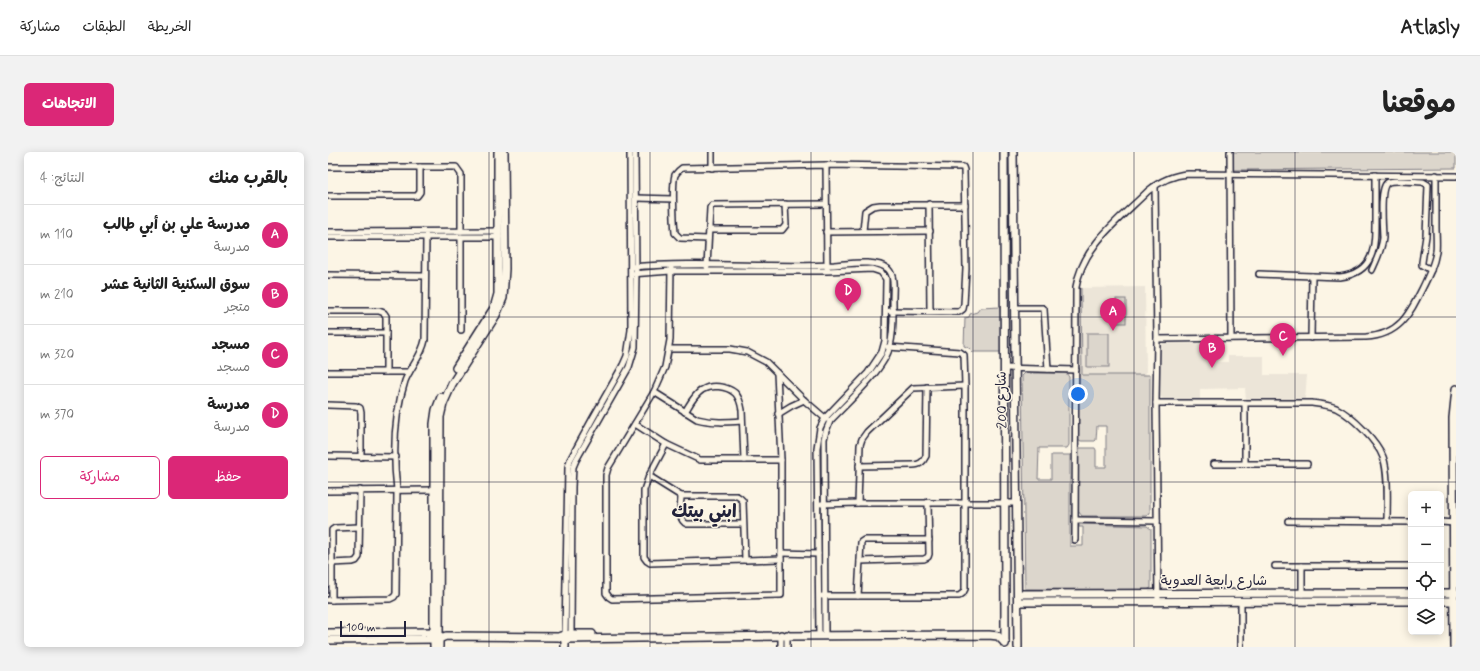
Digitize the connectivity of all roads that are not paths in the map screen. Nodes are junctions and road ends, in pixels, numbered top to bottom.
1 (498, 152) edge
2 (504, 152) edge
3 (630, 152) edge
4 (636, 152) edge
5 (712, 152) edge
6 (1004, 152) edge
7 (1013, 152) edge
8 (1230, 152) edge
9 (826, 165) junction
10 (328, 167) edge
11 (420, 167) junction
12 (712, 168) junction
13 (1230, 175) junction
14 (1375, 175) junction
15 (1436, 175) junction
16 (1456, 176) edge
17 (1155, 186) junction
18 (328, 196) edge
19 (636, 198) junction
20 (674, 199) junction
21 (786, 204) junction
22 (826, 204) junction
23 (929, 204) junction
24 (965, 204) junction
25 (709, 230) junction
26 (930, 230) junction
27 (863, 231) junction
28 (328, 232) edge
29 (826, 232) junction
30 (413, 234) junction
31 (461, 234) junction
32 (499, 234) junction
33 (426, 236) junction
34 (328, 237) edge
35 (708, 239) junction
36 (1375, 242) junction
37 (1382, 243) junction
38 (634, 267) junction
39 (671, 268) junction
40 (707, 268) junction
41 (827, 268) junction
42 (502, 269) junction
43 (1372, 270) dead end
44 (1431, 270) junction
45 (634, 274) junction
46 (1258, 274) dead end
47 (328, 275) edge
48 (425, 276) junction
49 (1312, 276) junction
50 (1014, 308) junction
51 (328, 311) edge
52 (890, 311) junction
53 (930, 311) junction
54 (461, 330) dead end
55 (328, 333) edge
56 (386, 333) junction
57 (1231, 338) junction
58 (1311, 338) junction
59 (1157, 339) junction
60 (884, 347) junction
61 (890, 347) junction
62 (669, 349) junction
63 (1005, 368) junction
64 (1014, 368) junction
65 (1048, 370) junction
66 (1076, 370) junction
67 (328, 372) edge
68 (386, 372) junction
69 (409, 372) junction
70 (777, 373) junction
71 (965, 386) junction
72 (927, 387) junction
73 (1456, 389) edge
74 (654, 392) junction
75 (804, 400) junction
76 (1156, 403) junction
77 (1246, 403) junction
78 (328, 405) edge
79 (685, 412) junction
80 (778, 414) junction
81 (825, 418) junction
82 (742, 421) junction
83 (830, 421) junction
84 (635, 424) junction
85 (437, 442) junction
86 (666, 444) junction
87 (328, 456) edge
88 (361, 456) junction
89 (396, 457) junction
90 (744, 460) junction
91 (781, 460) junction
92 (1214, 464) dead end
93 (1245, 464) junction
94 (1306, 464) dead end
95 (859, 466) junction
96 (649, 476) junction
97 (360, 490) junction
98 (397, 490) junction
99 (434, 490) junction
100 (328, 491) edge
101 (681, 496) junction
102 (928, 502) junction
103 (858, 503) junction
104 (965, 503) junction
105 (1005, 503) junction
106 (1016, 503) junction
107 (818, 504) junction
108 (824, 504) junction
109 (1075, 520) junction
110 (1157, 521) junction
111 (1288, 521) dead end
112 (1387, 522) junction
113 (1408, 522) edge
114 (1444, 522) edge
115 (1454, 523) junction
116 (744, 524) junction
117 (360, 528) junction
118 (330, 530) edge
119 (929, 540) junction
120 (1075, 540) dead end
121 (781, 552) junction
122 (818, 554) junction
123 (781, 559) junction
124 (745, 560) junction
125 (860, 561) junction
126 (331, 563) junction
127 (1275, 566) dead end
128 (1302, 566) junction
129 (1408, 566) edge
130 (1408, 593) edge
131 (1444, 593) edge
132 (1455, 593) edge
133 (1018, 594) junction
134 (1035, 594) junction
135 (1158, 594) junction
136 (1302, 594) junction
137 (821, 596) junction
138 (858, 596) junction
139 (330, 600) edge
140 (1408, 601) edge
141 (1444, 601) edge
142 (1455, 601) edge
143 (1018, 602) junction
144 (1036, 602) junction
145 (1158, 602) junction
146 (1241, 602) junction
147 (1005, 623) junction
148 (328, 633) edge
149 (784, 634) junction
150 (822, 634) junction
151 (368, 636) junction
152 (566, 637) junction
153 (439, 638) edge
154 (328, 640) edge
155 (1005, 645) edge
156 (434, 647) edge
157 (565, 647) edge
158 (571, 647) edge
159 (781, 647) edge
160 (787, 647) edge
161 (1018, 647) edge
162 (1241, 647) edge
163 (1454, 647) edge

1 - 32 street
2 - 42 street
3 - 38 street
4 - 19 street
5 - 12 street
6 - 63 street, شارع 200
7 - 50 street, شارع 200
8 - 13 street
9 - 12 street
9 - 22 street
9 - 24 street
10 - 11 street
11 - 18 street
11 - 31 street
12 - 20 street
13 - 14 street
13 - 17 street
13 - 57 street
14 - 15 street
14 - 36 street
15 - 16 street
15 - 44 street
17 - 59 street
17 - 66 street
19 - 20 street
19 - 38 street
20 - 35 street
21 - 22 street
21 - 25 street
21 - 25 street
22 - 29 street
23 - 24 street
23 - 26 street
23 - 27 street
24 - 53 street
25 - 35 street
26 - 27 street
26 - 53 street
27 - 29 street
28 - 30 street
29 - 41 street
30 - 31 street
30 - 33 street
30 - 34 street
31 - 32 street
31 - 33 street
31 - 54 street
32 - 42 street
33 - 48 street
35 - 40 street
36 - 37 street
36 - 49 street
37 - 43 street
37 - 44 street
38 - 39 street
38 - 45 street
39 - 40 street
39 - 45 street
39 - 62 street
40 - 41 street
41 - 52 street
42 - 85 street
44 - 58 street
45 - 152 street
46 - 49 street
47 - 48 street
48 - 69 street
49 - 58 street
50 - 64 street, شارع 200
50 - 65 street
51 - 56 street
52 - 53 street
52 - 60 street
52 - 61 street
55 - 56 street
56 - 68 street
57 - 58 street
57 - 59 street
59 - 76 street
60 - 61 street
60 - 81 street
61 - 71 street
61 - 83 street
62 - 70 street
62 - 74 street
63 - 64 street
63 - 105 street, شارع 200
64 - 65 street
64 - 106 street, شارع 200
65 - 66 street
66 - 109 street
67 - 68 street
68 - 69 street
69 - 89 street
70 - 75 street
70 - 80 street
71 - 72 street
71 - 104 street
72 - 95 street
72 - 95 street
73 - 115 street
74 - 79 street
74 - 84 street
75 - 80 street
75 - 81 street
76 - 77 street
76 - 110 street
77 - 93 street
77 - 112 street
78 - 88 street
79 - 82 street
79 - 82 street
80 - 91 street
81 - 83 street
81 - 107 street
82 - 90 street
83 - 108 street
84 - 86 street
84 - 123 street
85 - 99 street
85 - 153 street
86 - 90 street
86 - 96 street
87 - 88 street
88 - 89 street
89 - 98 street
90 - 91 street
91 - 121 street
92 - 93 street
93 - 94 street
95 - 103 street
96 - 101 street
96 - 124 street
97 - 98 street
97 - 100 street
97 - 117 street
98 - 99 street
98 - 139 street
99 - 153 street
101 - 116 street
101 - 116 street
102 - 103 street
102 - 104 street
102 - 119 street
103 - 108 street
104 - 105 street
104 - 138 street
105 - 106 street
105 - 147 street, شارع 200
106 - 133 street, شارع 200
107 - 108 street
107 - 122 street
108 - 137 street
109 - 110 street
109 - 120 street
110 - 135 street
111 - 112 street
112 - 113 street
114 - 115 street
115 - 132 street
116 - 124 street
117 - 118 street
117 - 126 street
118 - 126 street
119 - 125 street
119 - 125 street
121 - 122 street
121 - 123 street
122 - 137 street
123 - 124 street
125 - 138 street
126 - 139 street
127 - 128 street
128 - 129 street
128 - 136 street
130 - 136 street, شارع رابعة العدوية
131 - 132 street
132 - 142 street
133 - 134 street, شارع رابعة العدوية
133 - 143 street, شارع 200
134 - 135 street, شارع رابعة العدوية
134 - 144 street
135 - 136 street, شارع رابعة العدوية
135 - 145 street
137 - 138 street
137 - 150 street
140 - 146 street, شارع رابعة العدوية
141 - 142 street
142 - 163 street
143 - 144 street, شارع رابعة العدوية
143 - 161 street, شارع 200
144 - 145 street, شارع رابعة العدوية
145 - 146 street, شارع رابعة العدوية
146 - 162 street
147 - 150 street
147 - 155 street, شارع 200
148 - 151 street
149 - 150 street
149 - 152 street
149 - 159 street
149 - 160 street
150 - 155 street
151 - 153 street
151 - 154 street
152 - 153 street
152 - 157 street
152 - 158 street
153 - 156 street

